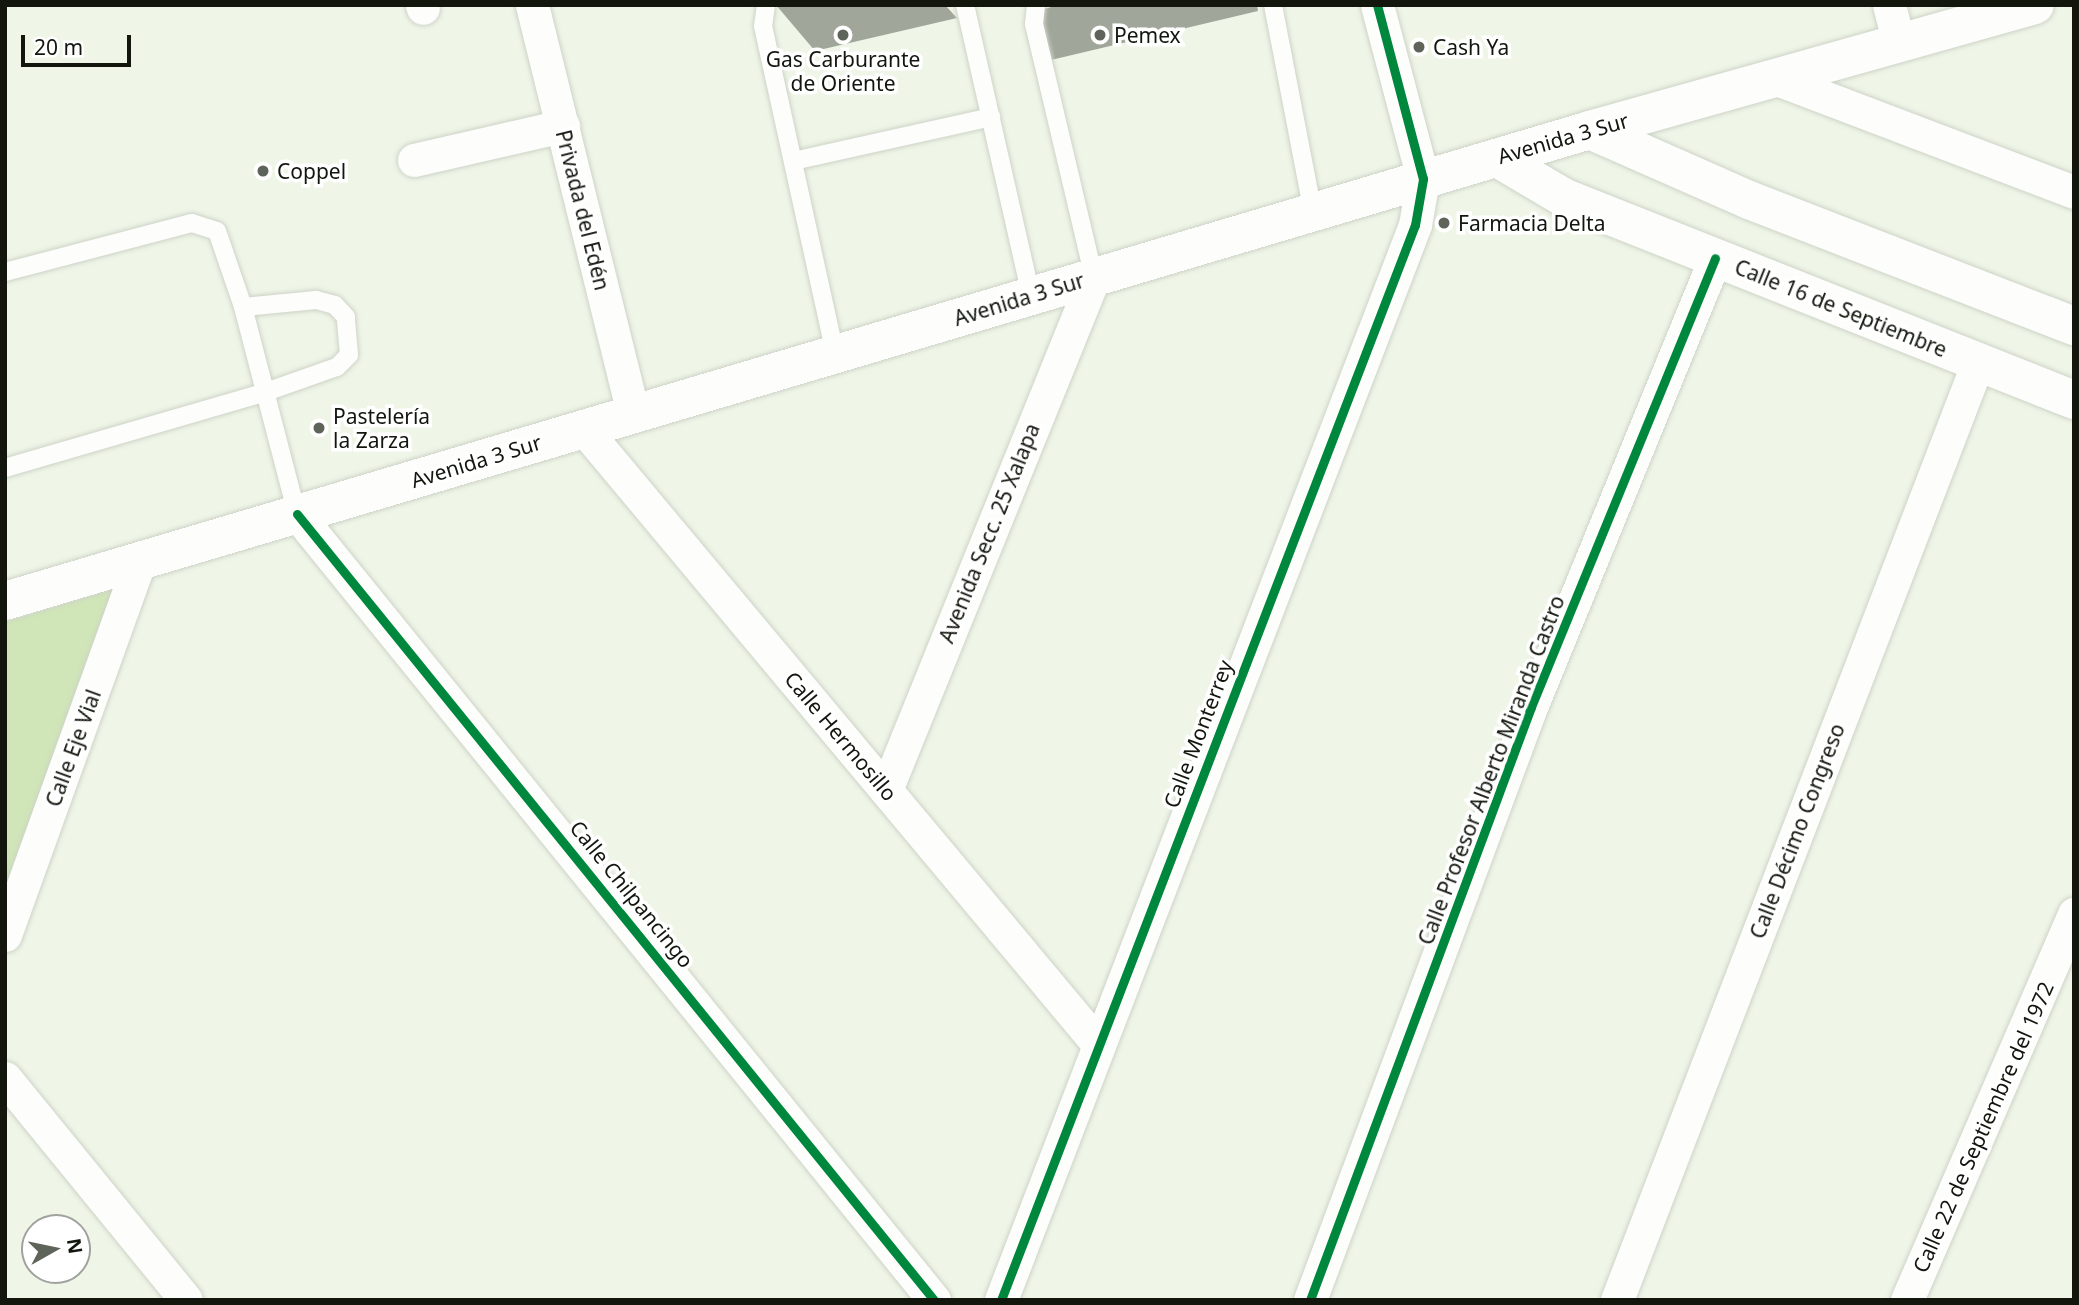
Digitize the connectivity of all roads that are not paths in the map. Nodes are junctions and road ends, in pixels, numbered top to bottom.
1 (532, 5) edge
2 (766, 5) edge
3 (965, 5) edge
4 (1036, 5) edge
5 (1272, 5) edge
6 (1377, 5) edge
7 (1889, 5) edge
8 (2035, 5) edge
9 (1967, 14) edge
10 (1899, 44) junction
11 (1774, 78) junction
12 (990, 117) junction
13 (563, 126) junction
14 (1590, 130) junction
15 (1497, 158) junction
16 (414, 160) dead end
17 (793, 161) junction
18 (1423, 179) junction
19 (2074, 191) edge
20 (1312, 212) junction
21 (1715, 258) junction
22 (5, 272) edge
23 (1094, 277) junction
24 (1031, 296) junction
25 (243, 307) junction
26 (2074, 326) edge
27 (835, 354) junction
28 (1978, 362) junction
29 (263, 393) junction
30 (2074, 400) edge
31 (633, 414) junction
32 (584, 429) junction
33 (5, 468) edge
34 (297, 514) junction
35 (140, 561) junction
36 (5, 601) edge
37 (886, 790) junction
38 (2074, 914) edge
39 (5, 935) edge
40 (1098, 1044) junction
41 (5, 1078) edge
42 (186, 1300) edge
43 (934, 1300) edge
44 (1001, 1300) edge
45 (1310, 1300) edge
46 (1617, 1300) edge
47 (1907, 1300) edge

1 - 13 street, Privada del Edén
2 - 17 lane
3 - 12 lane
4 - 23 lane
5 - 20 lane
6 - 18 street
7 - 10 street
8 - 9 main road, Avenida 3 Sur
9 - 10 main road, Avenida 3 Sur
10 - 11 main road, Avenida 3 Sur
11 - 14 main road, Avenida 3 Sur
11 - 19 street
12 - 17 lane
12 - 24 lane
13 - 16 street
13 - 31 street, Privada del Edén
14 - 15 main road, Avenida 3 Sur
14 - 26 main road
15 - 18 main road, Avenida 3 Sur
15 - 21 main road, Calle 16 de Septiembre
17 - 27 lane
18 - 20 main road, Avenida 3 Sur
18 - 40 street, Calle Monterrey
20 - 23 main road, Avenida 3 Sur
21 - 28 main road, Calle 16 de Septiembre
21 - 45 street, Calle Profesor Alberto Miranda Castro
22 - 25 lane
23 - 24 main road, Avenida 3 Sur
23 - 37 street, Avenida Secc. 25 Xalapa
24 - 27 main road, Avenida 3 Sur
25 - 29 lane
25 - 29 lane
27 - 31 main road, Avenida 3 Sur
28 - 30 main road, Calle 16 de Septiembre
28 - 46 street, Calle Décimo Congreso
29 - 33 lane
29 - 34 lane
31 - 32 main road, Avenida 3 Sur
32 - 34 main road, Avenida 3 Sur
32 - 37 street, Calle Hermosillo
34 - 35 main road, Avenida 3 Sur
34 - 43 street, Calle Chilpancingo
35 - 36 main road, Avenida 3 Sur
35 - 39 street, Calle Eje Vial
37 - 40 street, Calle Hermosillo
38 - 47 street, Calle 22 de Septiembre del 1972
40 - 44 street, Calle Monterrey
41 - 42 street

